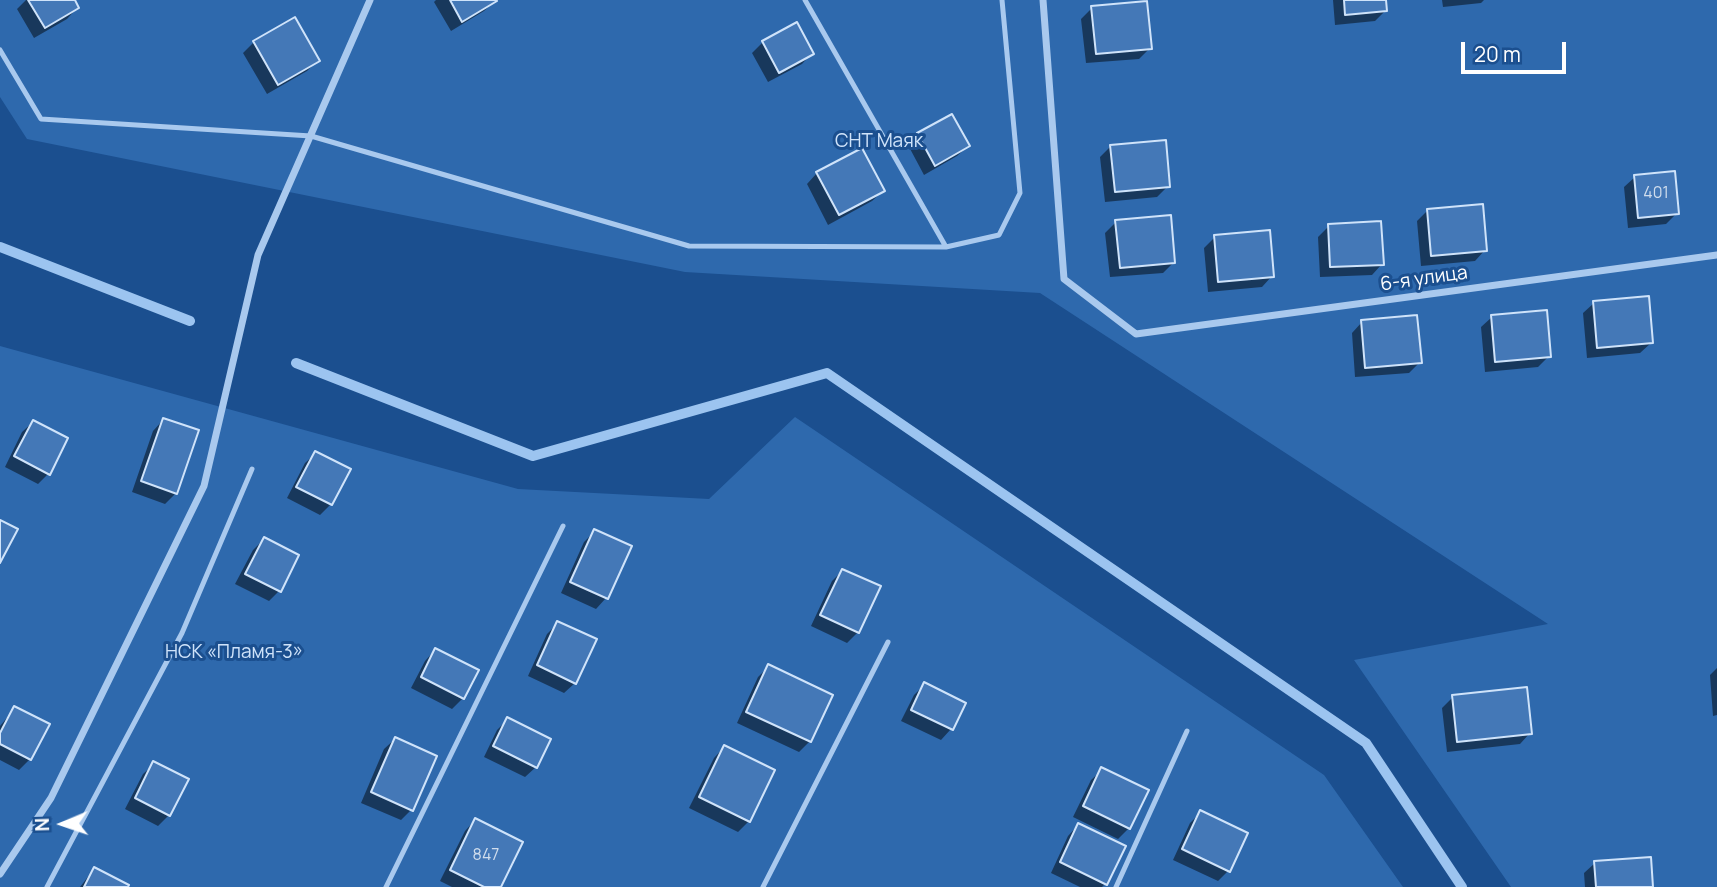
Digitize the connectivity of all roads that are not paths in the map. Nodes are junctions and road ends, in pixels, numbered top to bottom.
1 (370, 0) edge
2 (805, 0) edge
3 (1002, 0) edge
4 (1043, 0) edge
5 (0, 50) edge
6 (311, 136) junction
7 (946, 247) junction
8 (1717, 255) edge
9 (252, 469) dead end
10 (563, 526) dead end
11 (888, 642) dead end
12 (1187, 731) dead end
13 (0, 874) edge
14 (47, 887) edge
15 (386, 887) edge
16 (763, 887) edge
17 (1116, 887) edge

1 - 6 street
2 - 7 lane
3 - 7 lane
4 - 8 street, 6-я улица
5 - 6 lane
6 - 7 lane
6 - 13 street
9 - 14 lane
10 - 15 lane
11 - 16 lane
12 - 17 lane

